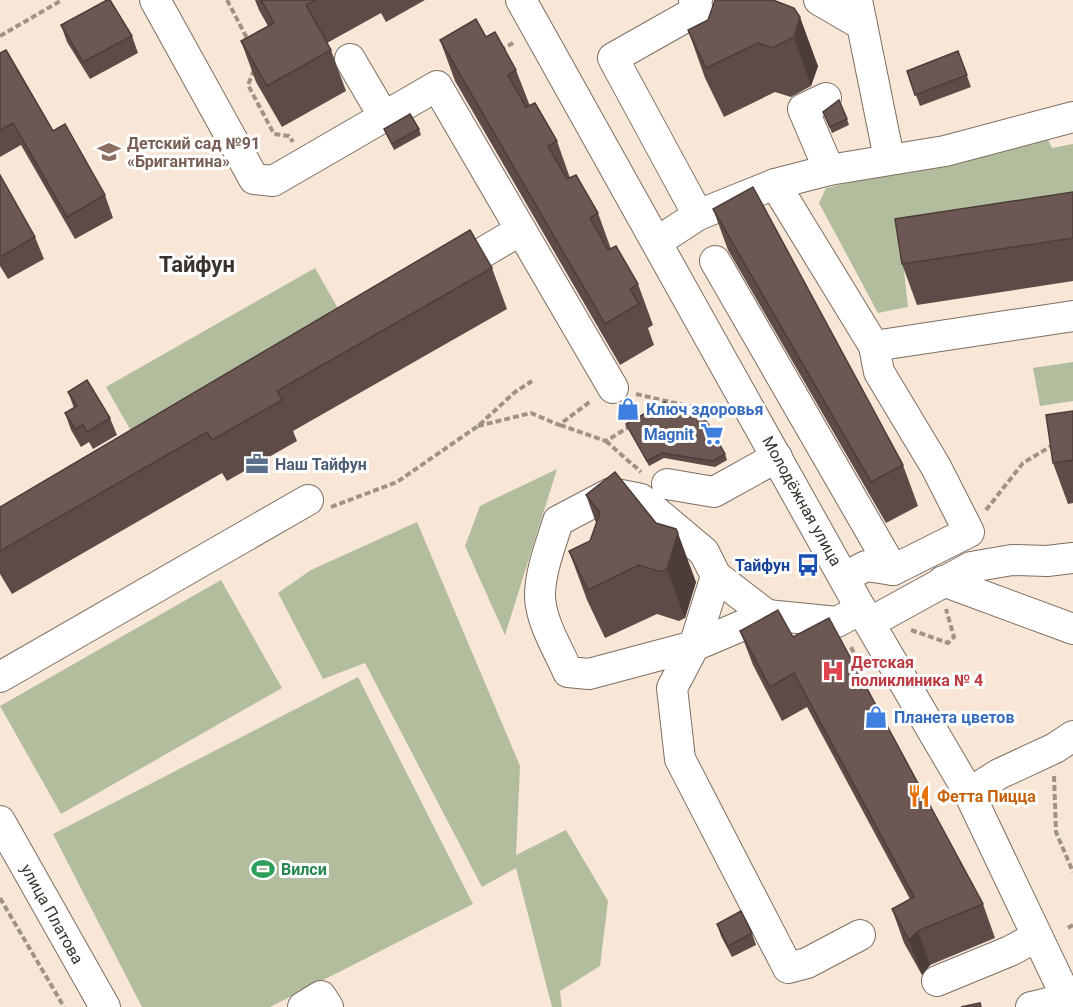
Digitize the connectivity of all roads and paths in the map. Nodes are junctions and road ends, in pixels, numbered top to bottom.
1 (62, 0) edge
2 (155, 0) edge
3 (227, 0) edge
4 (521, 0) edge
5 (697, 0) edge
6 (819, 0) edge
7 (860, 13) edge
8 (0, 36) edge
9 (521, 38) dead end
10 (253, 50) edge
11 (493, 54) edge
12 (350, 59) dead end
13 (258, 60) edge
14 (826, 98) dead end
15 (384, 117) junction
16 (1073, 117) edge
17 (889, 158) junction
18 (306, 162) junction
19 (829, 170) junction
20 (775, 184) junction
21 (698, 215) junction
22 (521, 230) junction
23 (657, 242) junction
24 (715, 261) dead end
25 (429, 284) edge
26 (1073, 316) edge
27 (874, 346) junction
28 (532, 381) dead end
29 (613, 388) junction
30 (679, 404) junction
31 (662, 406) edge
32 (726, 414) dead end
33 (634, 423) edge
34 (559, 425) junction
35 (478, 426) junction
36 (1063, 439) edge
37 (606, 441) junction
38 (777, 457) junction
39 (667, 484) joint
40 (317, 505) joint
41 (969, 532) junction
42 (1073, 558) edge
43 (893, 570) junction
44 (716, 576) junction
45 (844, 577) junction
46 (940, 583) junction
47 (767, 615) junction
48 (866, 615) junction
49 (905, 627) dead end
50 (1073, 629) edge
51 (694, 646) junction
52 (850, 647) dead end
53 (858, 662) dead end
54 (0, 677) edge
55 (1064, 742) edge
56 (969, 794) junction
57 (0, 821) edge
58 (1073, 872) edge
59 (0, 898) edge
60 (860, 935) dead end
61 (1036, 937) junction
62 (937, 981) dead end
63 (1071, 1001) edge
64 (64, 1007) edge
65 (105, 1007) edge
66 (303, 1007) edge
67 (328, 1007) edge
68 (1030, 1007) edge

1 - 8 path
2 - 18 street
3 - 10 path
4 - 23 street, Молодёжная улица
5 - 21 street
6 - 7 street
7 - 17 street
9 - 11 path
12 - 15 street
13 - 18 path
14 - 19 street
15 - 18 street
15 - 22 street
16 - 17 street
17 - 19 street
19 - 20 street
20 - 21 street
20 - 27 street
21 - 23 street
22 - 25 street
22 - 29 street
23 - 38 street, Молодёжная улица
24 - 43 street
26 - 27 street
27 - 41 street
28 - 35 path
29 - 30 path
29 - 34 path
30 - 31 path
30 - 32 path
33 - 37 path
34 - 35 path
34 - 37 path
35 - 40 path
36 - 41 path
37 - 39 path
38 - 39 street
38 - 45 street, Молодёжная улица
40 - 54 street
41 - 43 street
42 - 46 street
43 - 45 street
44 - 47 street
44 - 51 street
44 - 51 street
45 - 48 street, Молодёжная улица
46 - 48 street
46 - 49 path
46 - 50 street
47 - 48 street
47 - 51 street
48 - 56 street, Молодёжная улица
51 - 60 street
52 - 53 path
55 - 56 street
55 - 58 path
56 - 61 street, Молодёжная улица
57 - 65 street, улица Платова
59 - 64 path
61 - 62 street
61 - 63 street, Молодёжная улица
63 - 68 street
66 - 67 street

